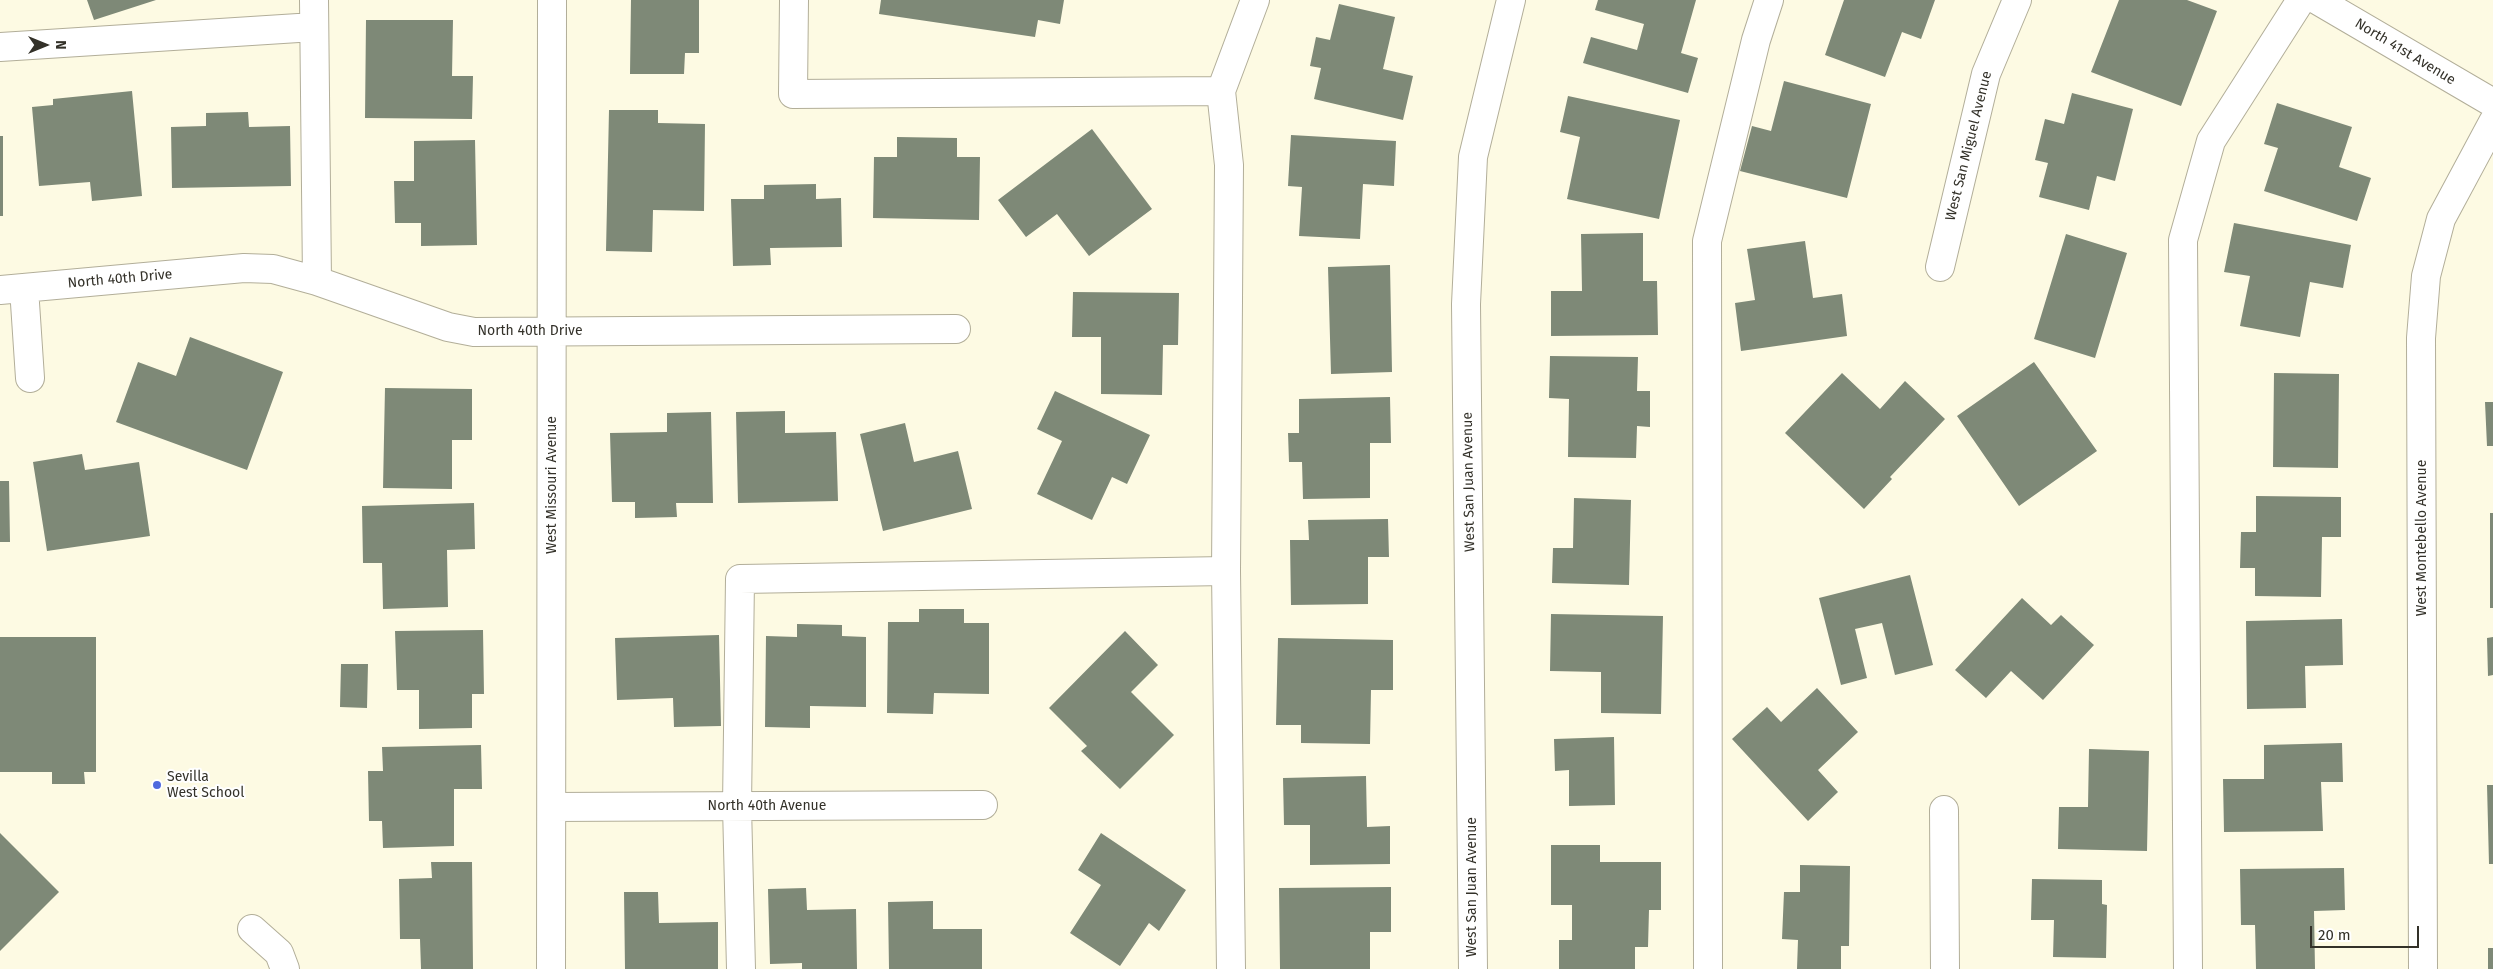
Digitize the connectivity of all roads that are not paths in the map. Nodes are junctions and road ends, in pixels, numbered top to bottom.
1 (314, 0) edge
2 (552, 0) edge
3 (794, 0) edge
4 (1255, 0) edge
5 (1511, 0) edge
6 (1769, 0) edge
7 (2017, 0) edge
8 (2301, 0) edge
9 (2317, 0) edge
10 (314, 27) junction
11 (0, 47) edge
12 (1221, 91) junction
13 (2493, 103) edge
14 (2493, 122) edge
15 (1940, 267) dead end
16 (317, 280) junction
17 (12, 289) edge
18 (956, 329) dead end
19 (553, 332) junction
20 (30, 378) dead end
21 (1226, 571) junction
22 (983, 805) dead end
23 (737, 806) junction
24 (552, 807) junction
25 (1944, 810) dead end
26 (252, 929) dead end
27 (285, 969) edge
28 (551, 969) edge
29 (741, 969) edge
30 (1231, 969) edge
31 (1473, 969) edge
32 (1708, 969) edge
33 (1945, 969) edge
34 (2188, 969) edge
35 (2423, 969) edge

1 - 10 street
2 - 19 street, West Missouri Avenue
3 - 12 street
4 - 12 street
5 - 31 street, West San Juan Avenue
6 - 32 street
7 - 15 street, West San Miguel Avenue
8 - 34 street
9 - 13 street, North 41st Avenue
10 - 11 street
10 - 16 street
12 - 21 street
14 - 35 street, West Montebello Avenue
16 - 17 street, North 40th Drive
16 - 19 street, North 40th Drive
17 - 20 street, North 40th Drive
18 - 19 street, North 40th Drive
19 - 24 street, West Missouri Avenue
21 - 23 street
21 - 30 street
22 - 23 street, North 40th Avenue
23 - 24 street, North 40th Avenue
23 - 29 street
24 - 28 street, West Missouri Avenue
25 - 33 street
26 - 27 street

